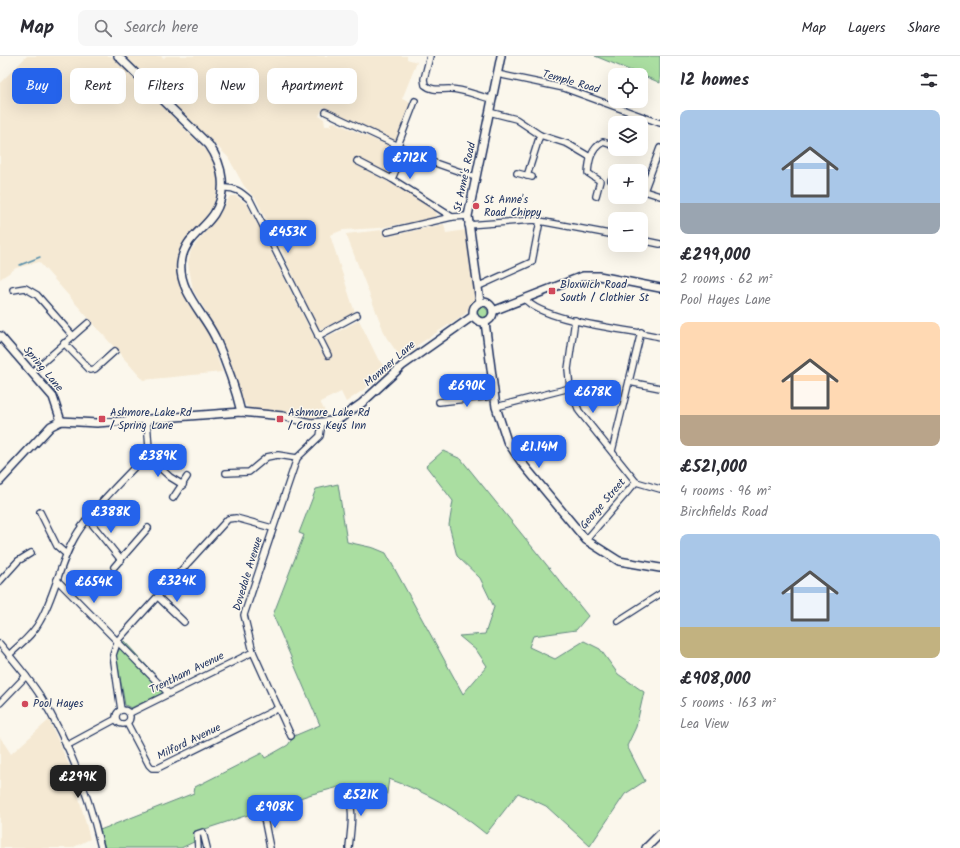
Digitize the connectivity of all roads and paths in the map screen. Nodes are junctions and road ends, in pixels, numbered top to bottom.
1 (118, 56) edge
2 (430, 56) edge
3 (501, 56) edge
4 (497, 74) junction
5 (491, 99) junction
6 (415, 101) dead end
7 (326, 112) dead end
8 (489, 112) junction
9 (660, 123) edge
10 (540, 135) junction
11 (608, 144) edge
12 (398, 145) junction
13 (405, 149) junction
14 (659, 152) edge
15 (590, 157) junction
16 (356, 161) dead end
17 (517, 173) dead end
18 (475, 177) junction
19 (392, 179) junction
20 (648, 179) edge
21 (223, 188) junction
22 (648, 192) edge
23 (596, 196) dead end
24 (660, 196) edge
25 (468, 216) junction
26 (452, 217) junction
27 (540, 221) junction
28 (468, 225) junction
29 (387, 232) dead end
30 (608, 234) edge
31 (648, 241) edge
32 (660, 244) edge
33 (479, 286) junction
34 (660, 288) edge
35 (12, 290) dead end
36 (525, 299) junction
37 (480, 302) junction
38 (493, 312) junction
39 (357, 315) dead end
40 (473, 316) junction
41 (575, 320) junction
42 (485, 322) junction
43 (88, 323) dead end
44 (641, 332) junction
45 (0, 336) edge
46 (74, 336) junction
47 (318, 336) junction
48 (660, 337) edge
49 (64, 343) junction
50 (115, 351) dead end
51 (328, 355) dead end
52 (32, 372) junction
53 (629, 382) junction
54 (570, 388) junction
55 (660, 388) edge
56 (494, 396) junction
57 (439, 402) dead end
58 (496, 407) junction
59 (241, 412) junction
60 (148, 420) junction
61 (61, 421) junction
62 (322, 423) junction
63 (612, 451) junction
64 (146, 455) junction
65 (297, 458) junction
66 (226, 473) dead end
67 (188, 477) dead end
68 (0, 481) edge
69 (636, 482) junction
70 (183, 485) junction
71 (660, 489) edge
72 (173, 498) dead end
73 (40, 512) dead end
74 (88, 519) junction
75 (148, 528) dead end
76 (272, 528) junction
77 (586, 540) junction
78 (31, 553) dead end
79 (66, 554) junction
80 (121, 560) junction
81 (114, 567) dead end
82 (660, 568) edge
83 (57, 580) junction
84 (0, 581) edge
85 (660, 594) edge
86 (158, 597) junction
87 (618, 621) dead end
88 (184, 622) dead end
89 (118, 640) junction
90 (0, 644) edge
91 (253, 652) junction
92 (9, 655) junction
93 (26, 676) junction
94 (168, 693) junction
95 (0, 703) edge
96 (279, 708) junction
97 (121, 710) junction
98 (130, 713) junction
99 (116, 719) junction
100 (128, 723) junction
101 (291, 736) dead end
102 (66, 746) junction
103 (346, 789) dead end
104 (263, 812) dead end
105 (660, 834) edge
106 (101, 848) edge
107 (198, 848) edge
108 (207, 848) edge
109 (270, 848) edge
110 (349, 848) edge
111 (646, 848) edge

1 - 21 street
2 - 5 street
3 - 4 street, St Anne's Road
4 - 5 street, St Anne's Road
4 - 9 street, Temple Road
5 - 8 street, St Anne's Road
6 - 12 street
7 - 12 street
8 - 10 street
8 - 18 street, St Anne's Road
10 - 15 street
10 - 17 street
11 - 15 street
12 - 13 street
13 - 18 street
13 - 19 street
14 - 20 street
15 - 23 street
16 - 19 street
18 - 25 street, St Anne's Road
19 - 26 street
21 - 47 street
21 - 59 street
22 - 24 street
25 - 26 street
25 - 28 street, St Anne's Road
26 - 29 street
27 - 28 street
27 - 30 street
27 - 33 street
28 - 33 street, St Anne's Road
31 - 32 street
33 - 37 street, St Anne's Road
34 - 36 street
35 - 46 street
36 - 38 street
36 - 41 street
37 - 38 street
37 - 40 street
38 - 42 street
39 - 47 street
40 - 42 street
40 - 62 street, Monmer Lane
41 - 44 street
41 - 54 street
42 - 56 street
43 - 46 street
44 - 48 street
44 - 53 street
45 - 52 street, Spring Lane
46 - 49 street
47 - 51 street
49 - 50 street
49 - 52 street
52 - 61 street, Spring Lane
53 - 55 street
53 - 63 street
54 - 58 street
54 - 63 street
56 - 57 street
56 - 58 street
58 - 77 street
59 - 60 street
59 - 62 street
60 - 61 street
60 - 64 street
61 - 68 street
62 - 65 street, Dovedale Avenue
63 - 69 street
64 - 70 street
64 - 74 street
65 - 66 street
65 - 76 street, Dovedale Avenue
67 - 70 street
69 - 71 street
69 - 77 street, George Street
70 - 72 street
73 - 79 street
74 - 79 street
74 - 80 street
75 - 80 street
76 - 86 street
76 - 91 street, Dovedale Avenue
77 - 82 street
78 - 84 street
79 - 83 street
80 - 81 street
83 - 89 street
83 - 92 street
85 - 87 street
86 - 88 street
86 - 89 street
89 - 94 street
89 - 97 street
90 - 92 street
91 - 94 street, Trentham Avenue
91 - 96 street, Dovedale Avenue
92 - 93 street
93 - 95 street
93 - 102 street
94 - 98 street, Trentham Avenue
96 - 100 street, Milford Avenue
96 - 101 street, Dovedale Avenue
97 - 98 street
97 - 99 street
98 - 100 street
99 - 100 street
99 - 102 street
102 - 106 street
103 - 110 street
104 - 109 street
105 - 111 street
107 - 108 street

